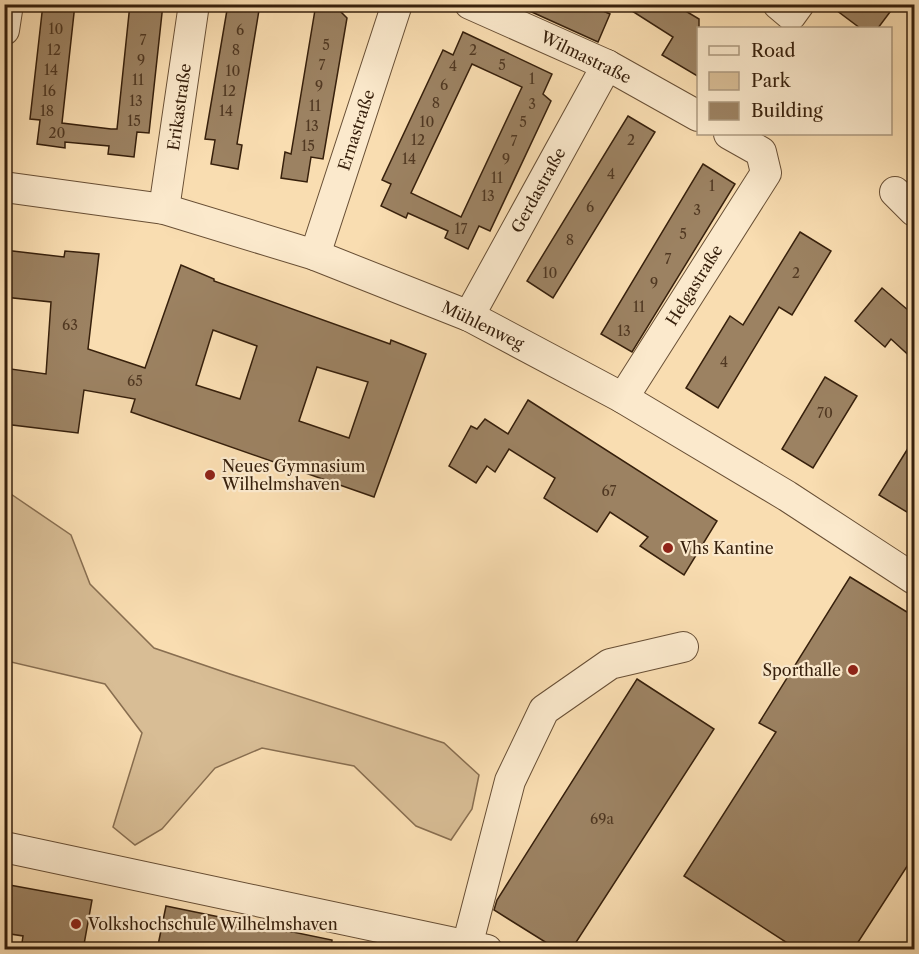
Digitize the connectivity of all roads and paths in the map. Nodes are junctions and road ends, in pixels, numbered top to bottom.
1 (8, 4) edge
2 (194, 4) edge
3 (397, 4) edge
4 (471, 4) edge
5 (778, 4) edge
6 (799, 4) edge
7 (4, 30) edge
8 (607, 65) junction
9 (697, 115) edge
10 (731, 135) edge
11 (4, 187) edge
12 (164, 209) junction
13 (315, 255) junction
14 (469, 316) junction
15 (623, 398) junction
16 (914, 577) edge
17 (683, 647) dead end
18 (4, 847) edge
19 (473, 948) edge

1 - 7 street
2 - 12 street, Erikastraße
3 - 13 street, Ernastraße
4 - 8 street, Wilmastraße
5 - 6 street
8 - 9 street, Wilmastraße
8 - 14 street, Gerdastraße
10 - 15 street, Helgastraße
11 - 12 street, Mühlenweg
12 - 13 street, Mühlenweg
13 - 14 street, Mühlenweg
14 - 15 street, Mühlenweg
15 - 16 street, Mühlenweg
17 - 19 street
18 - 19 street

